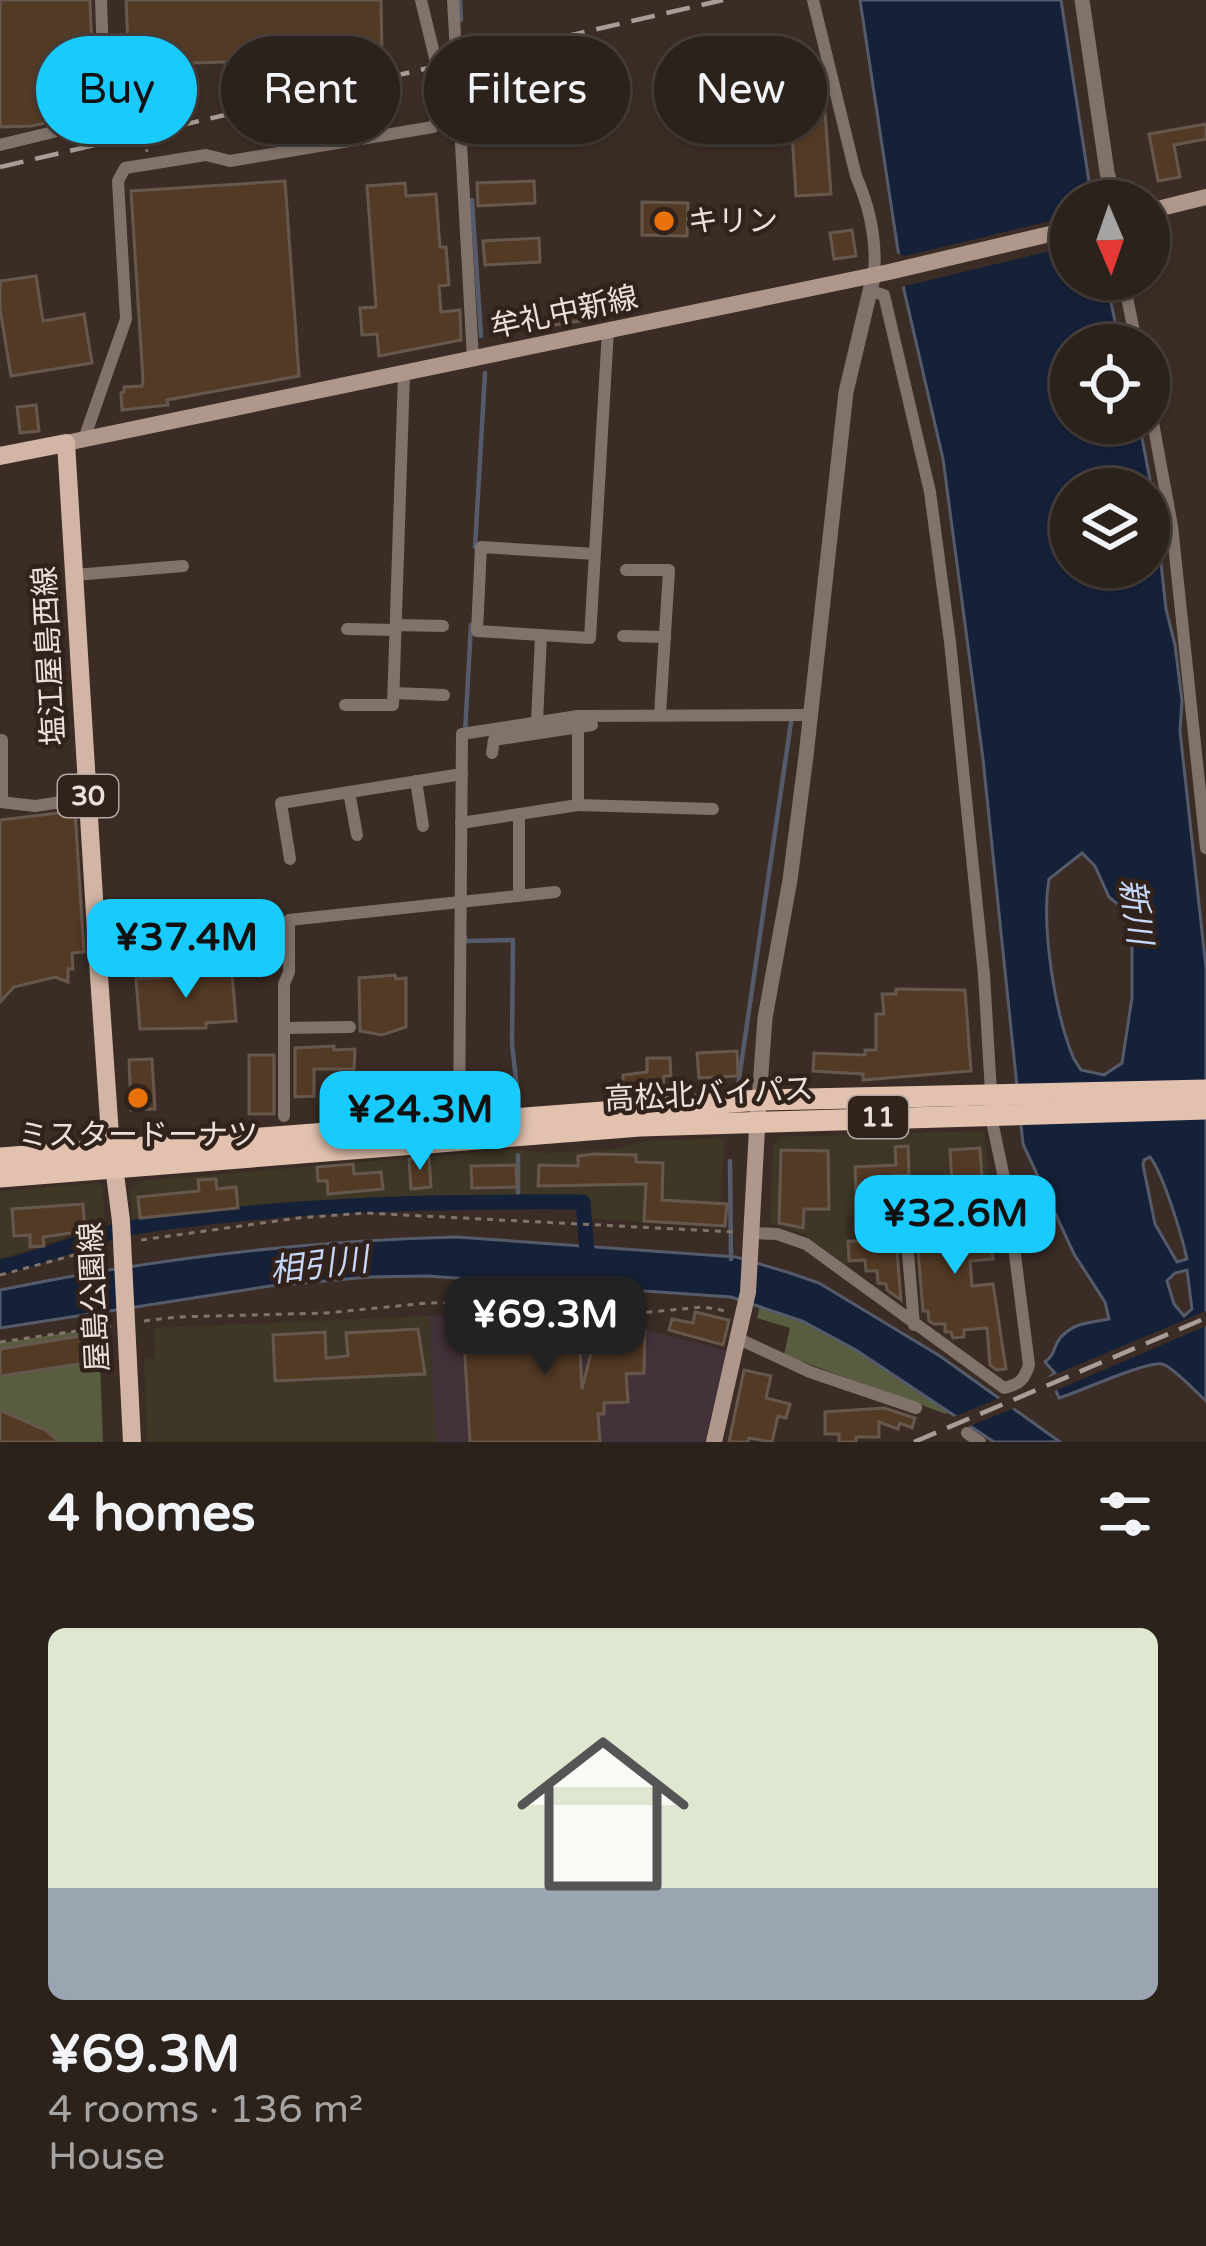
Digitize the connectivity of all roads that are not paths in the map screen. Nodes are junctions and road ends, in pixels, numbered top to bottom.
1 (101, 0) edge
2 (421, 0) edge
3 (453, 0) edge
4 (813, 0) edge
5 (1082, 0) edge
6 (102, 36) edge
7 (36, 136) edge
8 (0, 145) edge
9 (1109, 180) edge
10 (1206, 197) edge
11 (1170, 206) edge
12 (1050, 234) edge
13 (878, 279) junction
14 (608, 330) junction
15 (473, 359) junction
16 (404, 374) junction
17 (75, 441) junction
18 (1157, 444) edge
19 (0, 455) edge
20 (595, 554) junction
21 (183, 566) dead end
22 (626, 571) dead end
23 (74, 575) junction
24 (442, 626) dead end
25 (396, 628) junction
26 (347, 629) dead end
27 (541, 635) junction
28 (623, 636) dead end
29 (665, 637) junction
30 (394, 693) junction
31 (444, 695) dead end
32 (345, 704) dead end
33 (660, 715) junction
34 (811, 715) junction
35 (537, 722) junction
36 (582, 722) junction
37 (2, 740) edge
38 (492, 753) dead end
39 (462, 774) junction
40 (416, 781) junction
41 (350, 792) junction
42 (88, 798) junction
43 (1, 802) edge
44 (578, 805) junction
45 (713, 809) dead end
46 (519, 814) junction
47 (461, 823) junction
48 (423, 826) dead end
49 (357, 835) dead end
50 (1206, 848) edge
51 (290, 859) dead end
52 (555, 892) dead end
53 (519, 896) junction
54 (460, 901) junction
55 (350, 1027) dead end
56 (284, 1028) junction
57 (1206, 1090) edge
58 (995, 1105) junction
59 (1206, 1109) edge
60 (758, 1111) junction
61 (284, 1116) dead end
62 (459, 1122) junction
63 (0, 1158) edge
64 (115, 1159) junction
65 (0, 1177) edge
66 (903, 1193) dead end
67 (753, 1237) junction
68 (914, 1325) junction
69 (740, 1339) junction
70 (916, 1408) dead end
71 (967, 1432) dead end
72 (132, 1442) edge
73 (714, 1442) edge
74 (980, 1442) edge

1 - 6 street
2 - 17 street
3 - 15 street
4 - 13 street
5 - 9 street
7 - 8 street
10 - 11 main road
12 - 13 main road, 牟礼中新線
13 - 14 main road, 牟礼中新線
13 - 34 street
13 - 58 street
14 - 15 main road, 牟礼中新線
14 - 20 street
15 - 16 main road, 牟礼中新線
16 - 17 main road, 牟礼中新線
16 - 25 street
17 - 19 main road
17 - 23 main road, 塩江屋島西線 / 30
18 - 50 street
20 - 27 street
20 - 27 street
21 - 23 street
22 - 29 street
23 - 42 main road, 塩江屋島西線 / 30
24 - 25 street
25 - 26 street
25 - 30 street
27 - 35 street
28 - 29 street
29 - 33 street
30 - 31 street
30 - 32 street
33 - 34 street
33 - 36 street
34 - 60 street
35 - 36 street
35 - 39 street
36 - 38 street
36 - 44 street
37 - 43 street
39 - 40 street
39 - 47 street
40 - 41 street
40 - 48 street
41 - 49 street
41 - 51 street
42 - 43 street
42 - 64 main road, 塩江屋島西線 / 30
44 - 45 street
44 - 46 street
46 - 47 street
46 - 53 street
47 - 54 street
52 - 53 street
53 - 54 street
54 - 56 street
54 - 62 street
55 - 56 street
56 - 61 street
57 - 58 highway, 高松北バイパス / 11
58 - 59 highway, 高松北バイパス / 11
58 - 60 highway, 高松北バイパス / 11
58 - 68 street
60 - 62 highway, 高松北バイパス / 11
60 - 64 highway, 高松北バイパス / 11
60 - 67 main road
62 - 64 highway, 高松北バイパス / 11
63 - 64 highway, 高松北バイパス / 11
64 - 65 highway, 高松北バイパス / 11
64 - 72 main road, 屋島公園線
66 - 68 street
67 - 68 street
67 - 69 main road
69 - 70 street
69 - 73 main road
71 - 74 street

